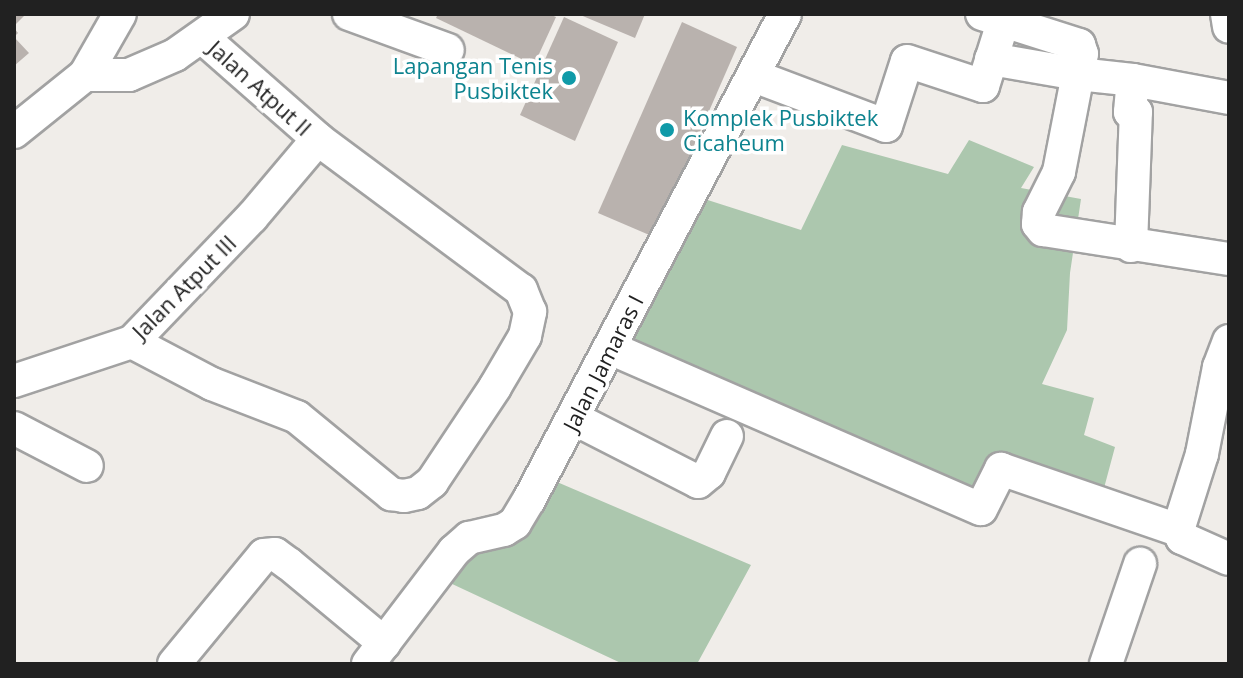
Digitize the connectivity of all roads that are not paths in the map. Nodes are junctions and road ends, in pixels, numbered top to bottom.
1 (120, 14) edge
2 (233, 14) edge
3 (349, 14) edge
4 (785, 14) edge
5 (1227, 14) edge
6 (993, 16) edge
7 (1229, 27) edge
8 (202, 37) junction
9 (448, 50) dead end
10 (991, 59) junction
11 (1078, 74) junction
12 (85, 75) junction
13 (754, 76) junction
14 (1133, 80) junction
15 (1229, 98) edge
16 (14, 132) edge
17 (318, 139) junction
18 (1131, 246) junction
19 (1229, 259) edge
20 (1229, 341) edge
21 (132, 342) junction
22 (610, 348) junction
23 (14, 381) edge
24 (575, 419) junction
25 (14, 428) edge
26 (727, 436) dead end
27 (1216, 458) edge
28 (87, 466) dead end
29 (1178, 530) junction
30 (1229, 559) edge
31 (1140, 564) dead end
32 (376, 654) edge
33 (174, 664) edge
34 (1106, 664) edge

1 - 12 street
2 - 8 street
3 - 9 street
4 - 13 street, Jalan Jamaras I
5 - 7 street
6 - 10 street
6 - 11 street
8 - 12 street
8 - 17 street, Jalan Atput II
10 - 11 street
10 - 13 street
11 - 14 street
11 - 18 street
12 - 16 street
13 - 22 street, Jalan Jamaras I
14 - 15 street
14 - 18 street
17 - 21 street, Jalan Atput III
17 - 21 street, Jalan Atput II
18 - 19 street
20 - 27 street
21 - 23 street, Jalan Atput III
22 - 24 street, Jalan Jamaras I
22 - 29 street
24 - 26 street
24 - 32 street, Jalan Jamaras I
25 - 28 street
27 - 29 street
29 - 30 street
31 - 34 street
32 - 33 street

